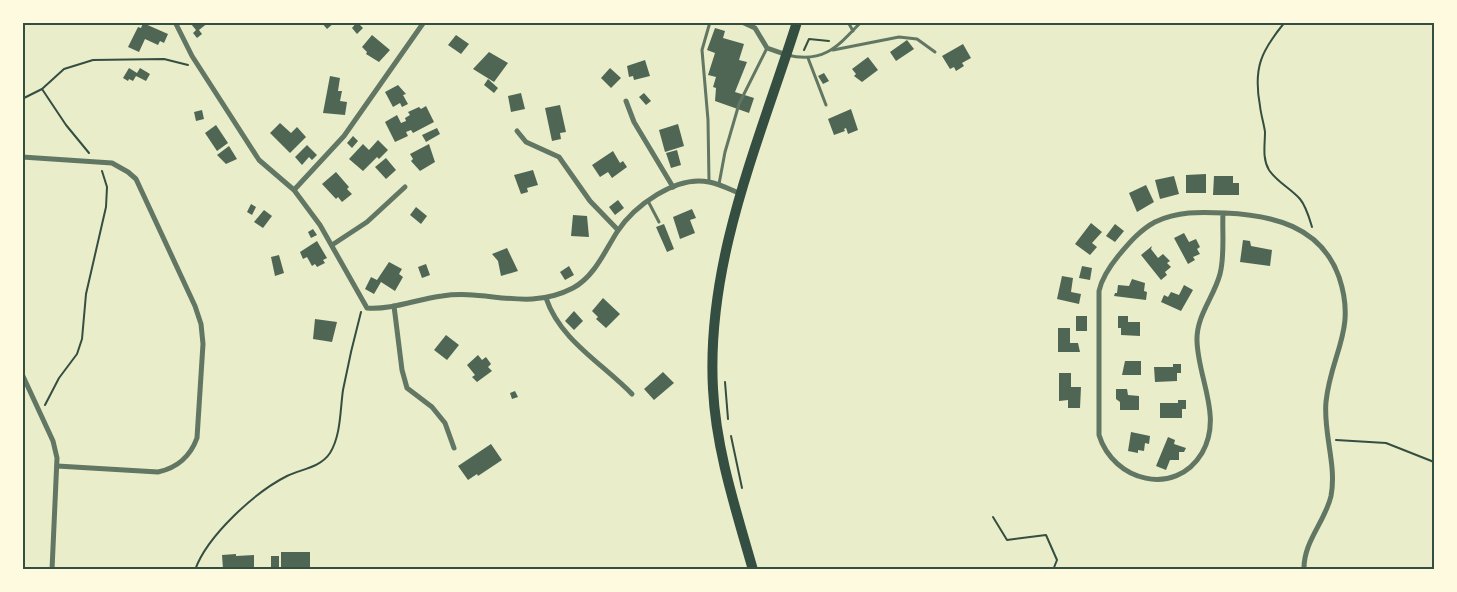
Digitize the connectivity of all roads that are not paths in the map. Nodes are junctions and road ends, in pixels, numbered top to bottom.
1 (175, 22) edge
2 (424, 22) edge
3 (710, 22) edge
4 (742, 22) edge
5 (797, 22) edge
6 (848, 22) edge
7 (862, 22) edge
8 (853, 31) junction
9 (767, 48) junction
10 (833, 50) junction
11 (936, 52) dead end
12 (787, 55) junction
13 (808, 58) junction
14 (626, 101) dead end
15 (826, 106) dead end
16 (517, 131) dead end
17 (22, 157) edge
18 (709, 181) junction
19 (718, 184) junction
20 (405, 187) dead end
21 (673, 187) junction
22 (294, 190) junction
23 (742, 195) junction
24 (648, 201) junction
25 (1223, 213) junction
26 (659, 222) dead end
27 (618, 230) junction
28 (332, 245) junction
29 (546, 298) junction
30 (394, 306) junction
31 (22, 374) edge
32 (632, 394) dead end
33 (454, 448) dead end
34 (58, 466) junction
35 (52, 570) edge
36 (753, 570) edge
37 (1304, 570) edge

1 - 22 street
2 - 22 street
3 - 18 lane
4 - 9 street
5 - 12 main road
6 - 8 lane
7 - 8 lane
8 - 10 lane
9 - 12 street
9 - 19 lane
10 - 11 lane
10 - 13 lane
12 - 13 lane
12 - 23 main road
13 - 15 lane
14 - 21 street
16 - 27 street
17 - 34 street
18 - 19 street
18 - 21 street
19 - 23 street
20 - 28 street
21 - 24 street
22 - 28 street
23 - 36 main road
24 - 26 lane
24 - 27 street
25 - 25 street
25 - 37 street
27 - 29 street
28 - 30 street
29 - 30 street
29 - 32 street
30 - 33 street
31 - 34 street
34 - 35 street

